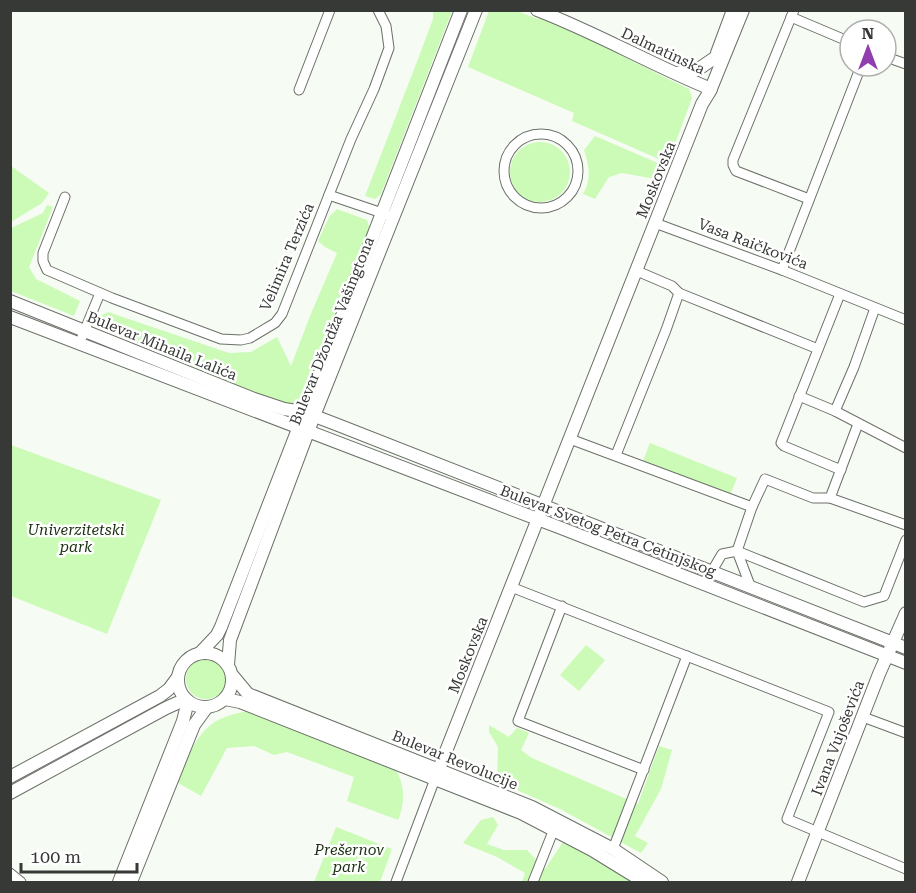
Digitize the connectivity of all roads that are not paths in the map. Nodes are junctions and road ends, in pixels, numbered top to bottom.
1 (330, 10) edge
2 (378, 10) edge
3 (461, 10) edge
4 (476, 10) edge
5 (537, 10) edge
6 (732, 10) edge
7 (743, 10) edge
8 (793, 14) edge
9 (838, 36) edge
10 (716, 57) junction
11 (673, 73) junction
12 (856, 78) edge
13 (300, 90) dead end
14 (707, 92) junction
15 (504, 170) joint
16 (329, 195) junction
17 (65, 197) dead end
18 (809, 199) junction
19 (387, 215) junction
20 (655, 223) junction
21 (782, 270) junction
22 (637, 271) junction
23 (100, 293) junction
24 (679, 293) junction
25 (840, 294) junction
26 (10, 301) edge
27 (875, 308) junction
28 (10, 317) edge
29 (906, 320) edge
30 (84, 330) junction
31 (78, 344) junction
32 (818, 349) junction
33 (799, 396) junction
34 (836, 411) junction
35 (309, 414) junction
36 (858, 424) junction
37 (303, 429) junction
38 (570, 438) junction
39 (906, 448) edge
40 (616, 455) junction
41 (841, 470) junction
42 (830, 498) junction
43 (544, 505) junction
44 (752, 507) junction
45 (538, 520) junction
46 (906, 525) edge
47 (906, 540) edge
48 (737, 551) junction
49 (712, 571) junction
50 (512, 587) junction
51 (751, 588) junction
52 (562, 606) junction
53 (906, 613) edge
54 (892, 642) junction
55 (906, 648) edge
56 (200, 653) junction
57 (687, 656) junction
58 (886, 656) junction
59 (906, 663) edge
60 (230, 670) junction
61 (178, 677) junction
62 (225, 699) junction
63 (187, 700) junction
64 (207, 707) junction
65 (863, 717) junction
66 (906, 733) edge
67 (644, 770) junction
68 (437, 774) junction
69 (10, 777) edge
70 (10, 793) edge
71 (554, 829) junction
72 (817, 832) junction
73 (613, 849) junction
74 (906, 869) edge
75 (10, 873) edge
76 (21, 882) edge
77 (119, 882) edge
78 (131, 882) edge
79 (396, 882) edge
80 (533, 882) edge
81 (644, 882) edge
82 (662, 882) edge
83 (798, 882) edge

1 - 13 street
2 - 16 street, Velimira Terzića
3 - 19 main road, Bulevar Džordža Vašingtona
4 - 19 main road, Bulevar Džordža Vašingtona
5 - 11 main road, Dalmatinska
6 - 10 main road, Moskovska
7 - 14 main road, Moskovska
8 - 9 street
8 - 18 street
10 - 11 main road
10 - 14 main road, Moskovska
11 - 14 main road, Dalmatinska
12 - 18 street
14 - 20 main road, Moskovska
15 - 15 street
16 - 19 street
16 - 23 street, Velimira Terzića
17 - 23 street, Velimira Terzića
18 - 21 street
19 - 35 main road, Bulevar Džordža Vašingtona
20 - 21 street, Vasa Raičkovića
20 - 22 main road, Moskovska
21 - 25 street, Vasa Raičkovića
22 - 24 street
22 - 38 main road, Moskovska
23 - 30 street
24 - 32 street
24 - 40 street
25 - 27 street, Vasa Raičkovića
25 - 32 street
26 - 30 main road, Bulevar Mihaila Lalića
27 - 29 street, Vasa Raičkovića
27 - 34 street
28 - 31 main road, Bulevar Mihaila Lalića
30 - 31 street
30 - 35 main road, Bulevar Mihaila Lalića
31 - 37 main road, Bulevar Mihaila Lalića
32 - 33 street
33 - 34 street
33 - 41 street
34 - 36 street
35 - 37 main road, Bulevar Džordža Vašingtona
35 - 43 main road, Bulevar Svetog Petra Cetinjskog
36 - 39 street
36 - 41 street
37 - 45 main road, Bulevar Svetog Petra Cetinjskog
37 - 56 main road, Bulevar Džordža Vašingtona
37 - 60 main road, Bulevar Džordža Vašingtona
38 - 40 street
38 - 43 main road, Moskovska
40 - 44 street
41 - 42 street
42 - 44 street
42 - 46 street
43 - 45 main road, Moskovska
43 - 49 main road, Bulevar Svetog Petra Cetinjskog
44 - 48 street
45 - 50 main road, Moskovska
45 - 58 main road, Bulevar Svetog Petra Cetinjskog
47 - 48 street, Bulevar Svetog Petra Cetinjskog
48 - 49 street
48 - 51 street, Bulevar Svetog Petra Cetinjskog
49 - 51 main road, Bulevar Svetog Petra Cetinjskog
50 - 52 street
50 - 68 main road, Moskovska
51 - 54 main road, Bulevar Svetog Petra Cetinjskog
52 - 57 street
52 - 67 street
53 - 54 main road, Ivana Vujoševića
54 - 55 main road, Bulevar Svetog Petra Cetinjskog
54 - 58 main road, Ivana Vujoševića
56 - 60 main road
56 - 61 main road
57 - 67 street
57 - 72 street, Ivana Vujoševića
58 - 59 main road, Bulevar Svetog Petra Cetinjskog
58 - 65 main road, Ivana Vujoševića
60 - 62 main road
60 - 68 main road, Bulevar Revolucije
61 - 63 main road
61 - 69 main road
62 - 64 main road
62 - 68 main road, Bulevar Revolucije
63 - 64 main road
63 - 70 main road
63 - 77 main road
64 - 78 main road
65 - 66 street
65 - 72 main road, Ivana Vujoševića
67 - 73 street
68 - 71 main road, Bulevar Revolucije
68 - 73 main road, Bulevar Revolucije
68 - 79 street, Moskovska
71 - 80 street
71 - 81 main road, Bulevar Revolucije
72 - 74 street, Ivana Vujoševića
72 - 83 main road, Ivana Vujoševića
73 - 82 main road, Bulevar Revolucije
75 - 76 street

